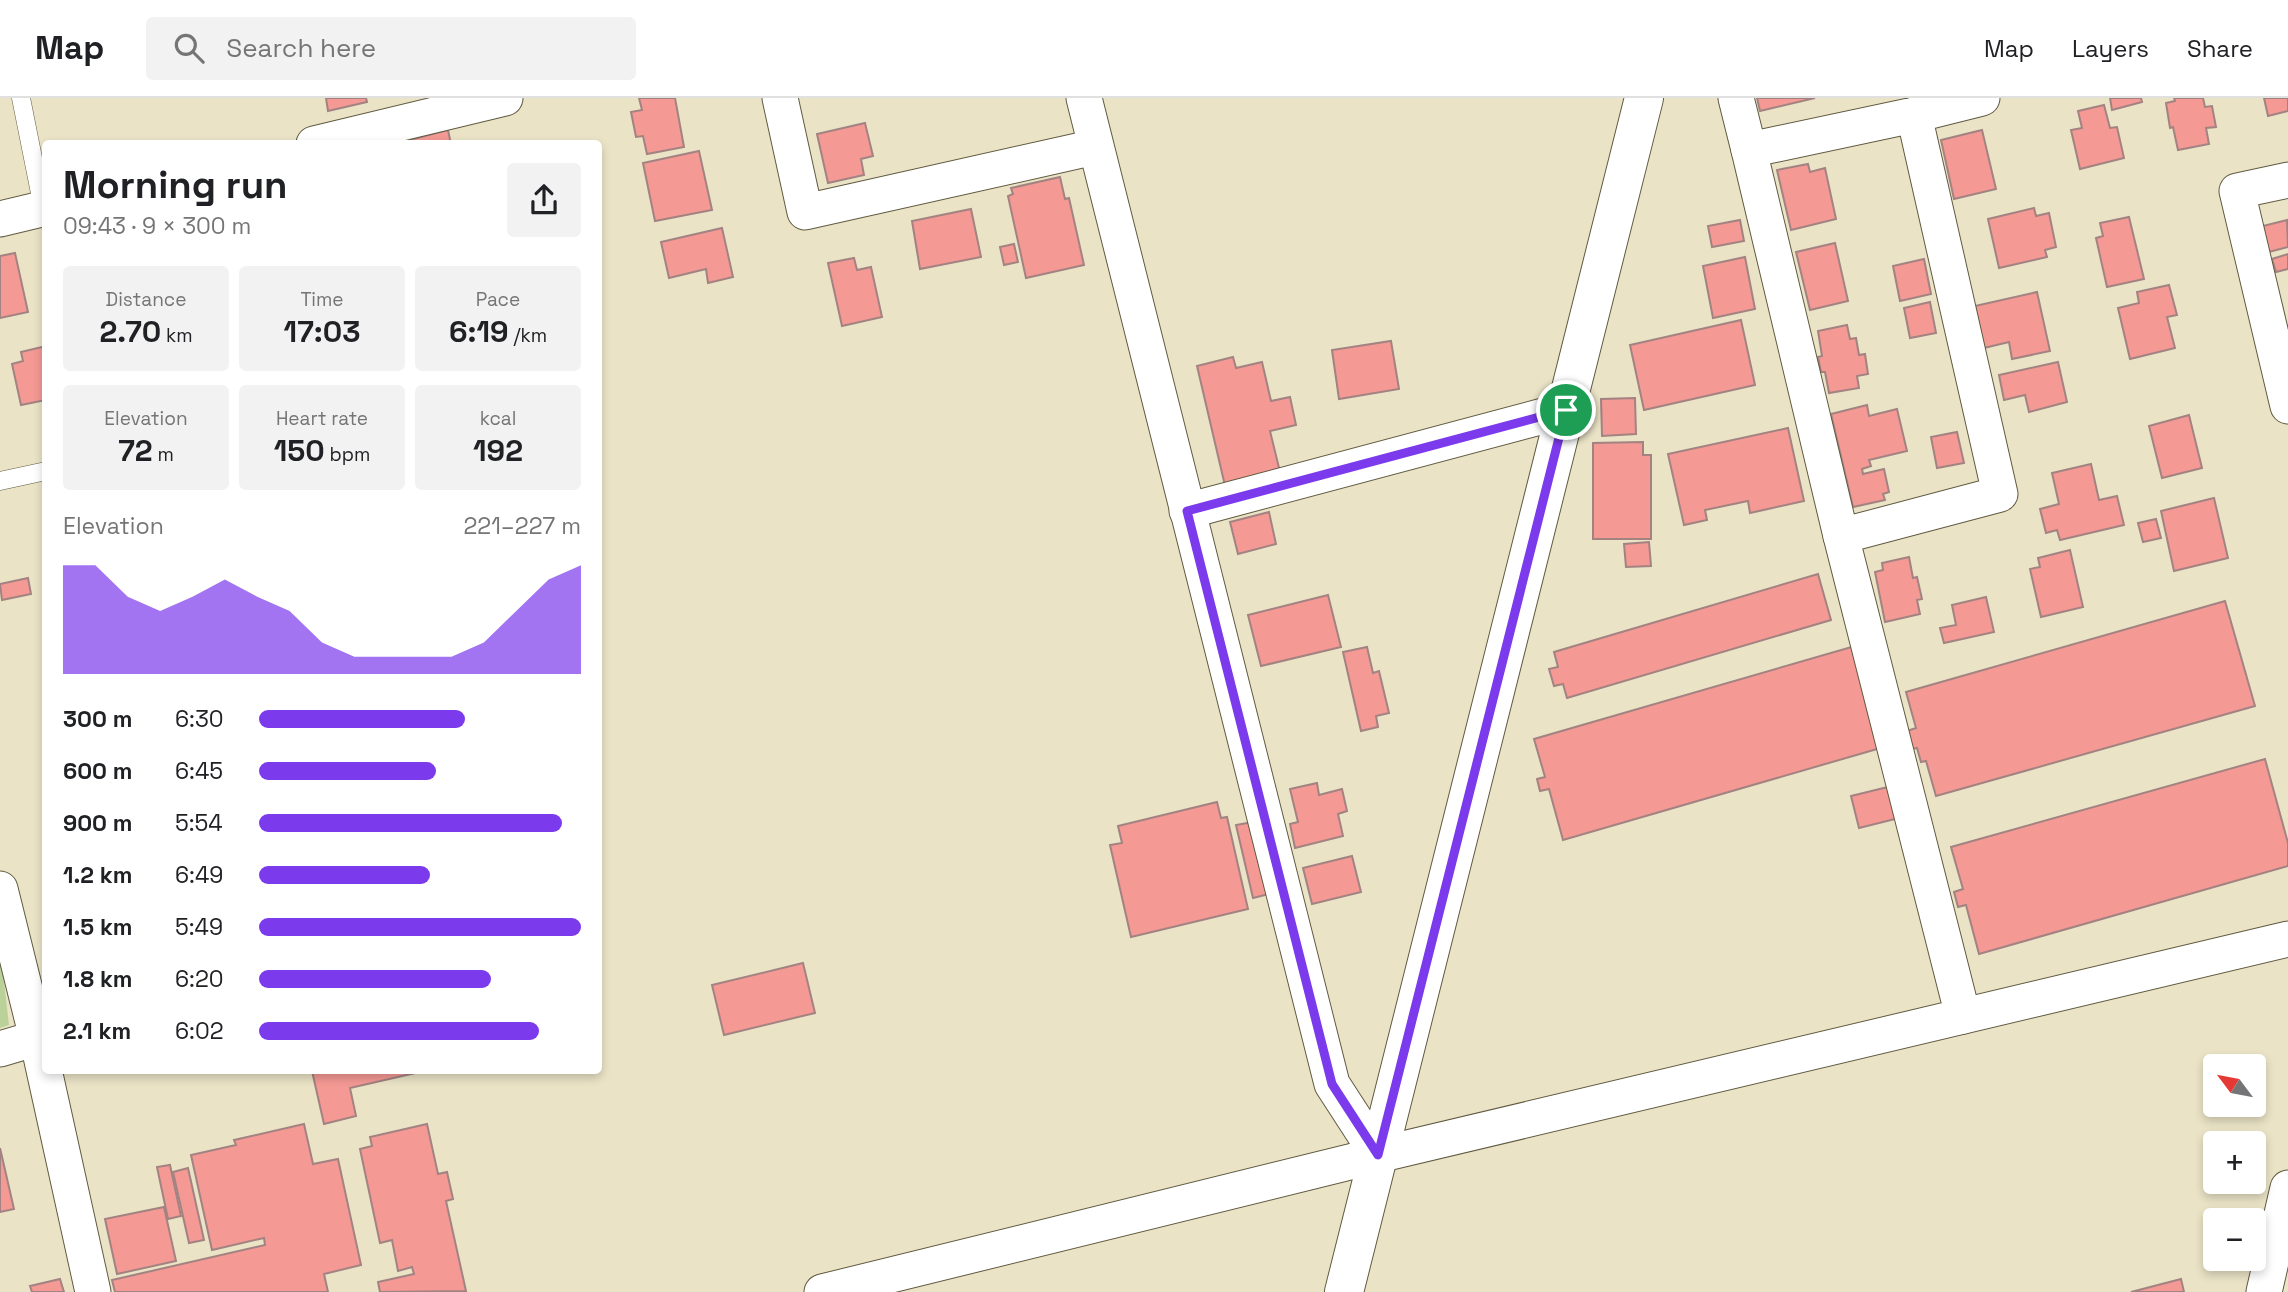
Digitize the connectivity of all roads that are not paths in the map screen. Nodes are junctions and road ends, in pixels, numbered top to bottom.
1 (21, 98) edge
2 (505, 98) edge
3 (780, 98) edge
4 (1084, 98) edge
5 (1644, 98) edge
6 (1735, 98) edge
7 (1982, 98) edge
8 (450, 104) edge
9 (1914, 115) junction
10 (328, 140) edge
11 (1095, 148) junction
12 (1749, 150) junction
13 (2288, 180) edge
14 (42, 198) edge
15 (42, 208) edge
16 (0, 219) edge
17 (2288, 406) edge
18 (1566, 410) junction
19 (42, 472) edge
20 (0, 481) edge
21 (1187, 511) junction
22 (1841, 536) junction
23 (0, 889) edge
24 (2288, 939) edge
25 (1963, 1016) junction
26 (37, 1038) junction
27 (0, 1049) edge
28 (42, 1061) edge
29 (45, 1074) edge
30 (1378, 1155) junction
31 (2288, 1188) edge
32 (93, 1292) edge
33 (822, 1292) edge
34 (1343, 1292) edge
35 (2264, 1292) edge

1 - 14 lane
2 - 8 street
3 - 11 street
4 - 11 street
5 - 18 street
6 - 12 street
7 - 9 street
8 - 10 street
9 - 12 street
9 - 22 street
11 - 21 street
12 - 22 street
13 - 17 street
15 - 16 street
18 - 21 street
18 - 30 street
19 - 20 lane
21 - 30 street
22 - 25 street
23 - 26 street
24 - 25 street
25 - 30 street
26 - 27 street
26 - 28 street
29 - 32 street
30 - 33 street
30 - 34 street
31 - 35 street

